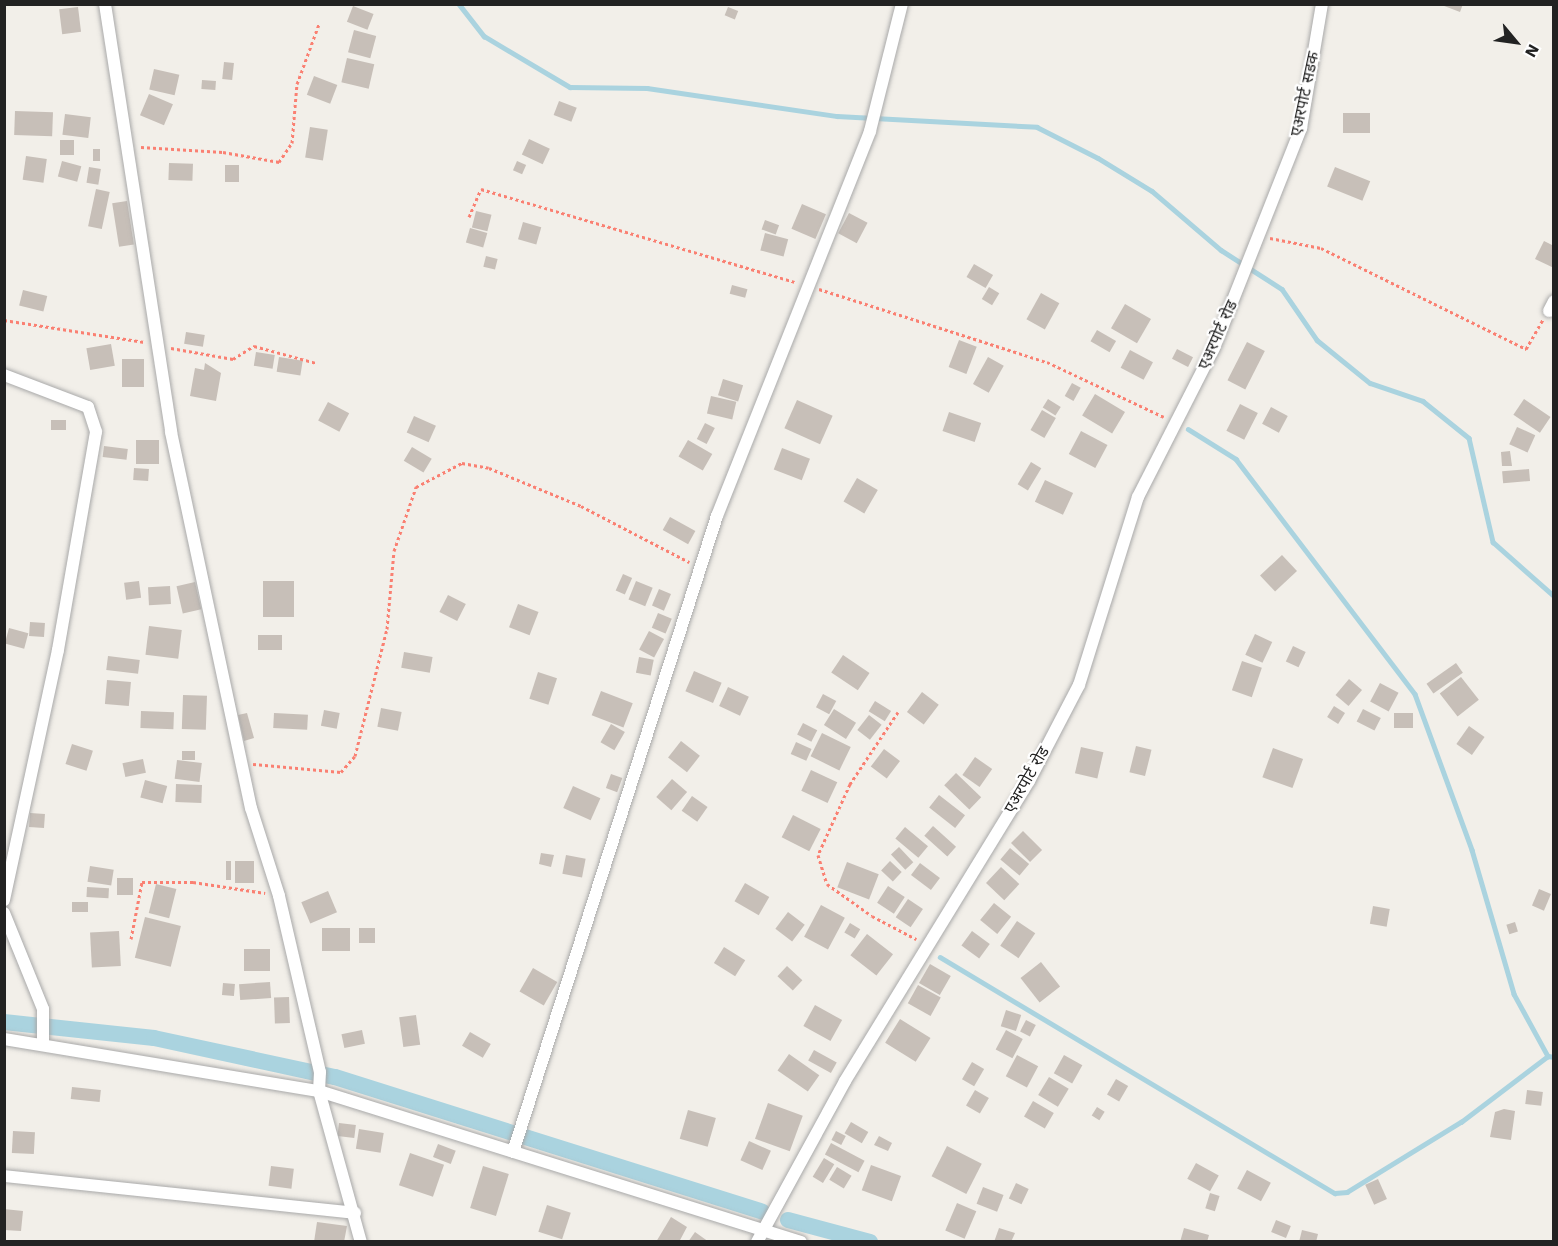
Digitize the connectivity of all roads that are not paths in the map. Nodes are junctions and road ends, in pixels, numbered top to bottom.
1 (105, 4) edge
2 (902, 4) edge
3 (1322, 4) edge
4 (1254, 248) joint
5 (4, 375) edge
6 (4, 900) edge
7 (4, 914) edge
8 (4, 1039) edge
9 (44, 1040) junction
10 (319, 1082) junction
11 (514, 1148) junction
12 (4, 1176) edge
13 (355, 1213) junction
14 (766, 1231) junction
15 (361, 1242) edge
16 (757, 1242) edge
17 (801, 1242) edge

1 - 10 street
2 - 11 street
3 - 4 street, एअरपोर्ट सडक
4 - 14 street, एअरपोर्ट रोड
5 - 6 street
7 - 9 street
8 - 9 street
9 - 10 street
10 - 11 street
10 - 13 street
11 - 14 street
12 - 13 street
13 - 15 street
14 - 16 street, एअरपोर्ट रोड
14 - 17 street

